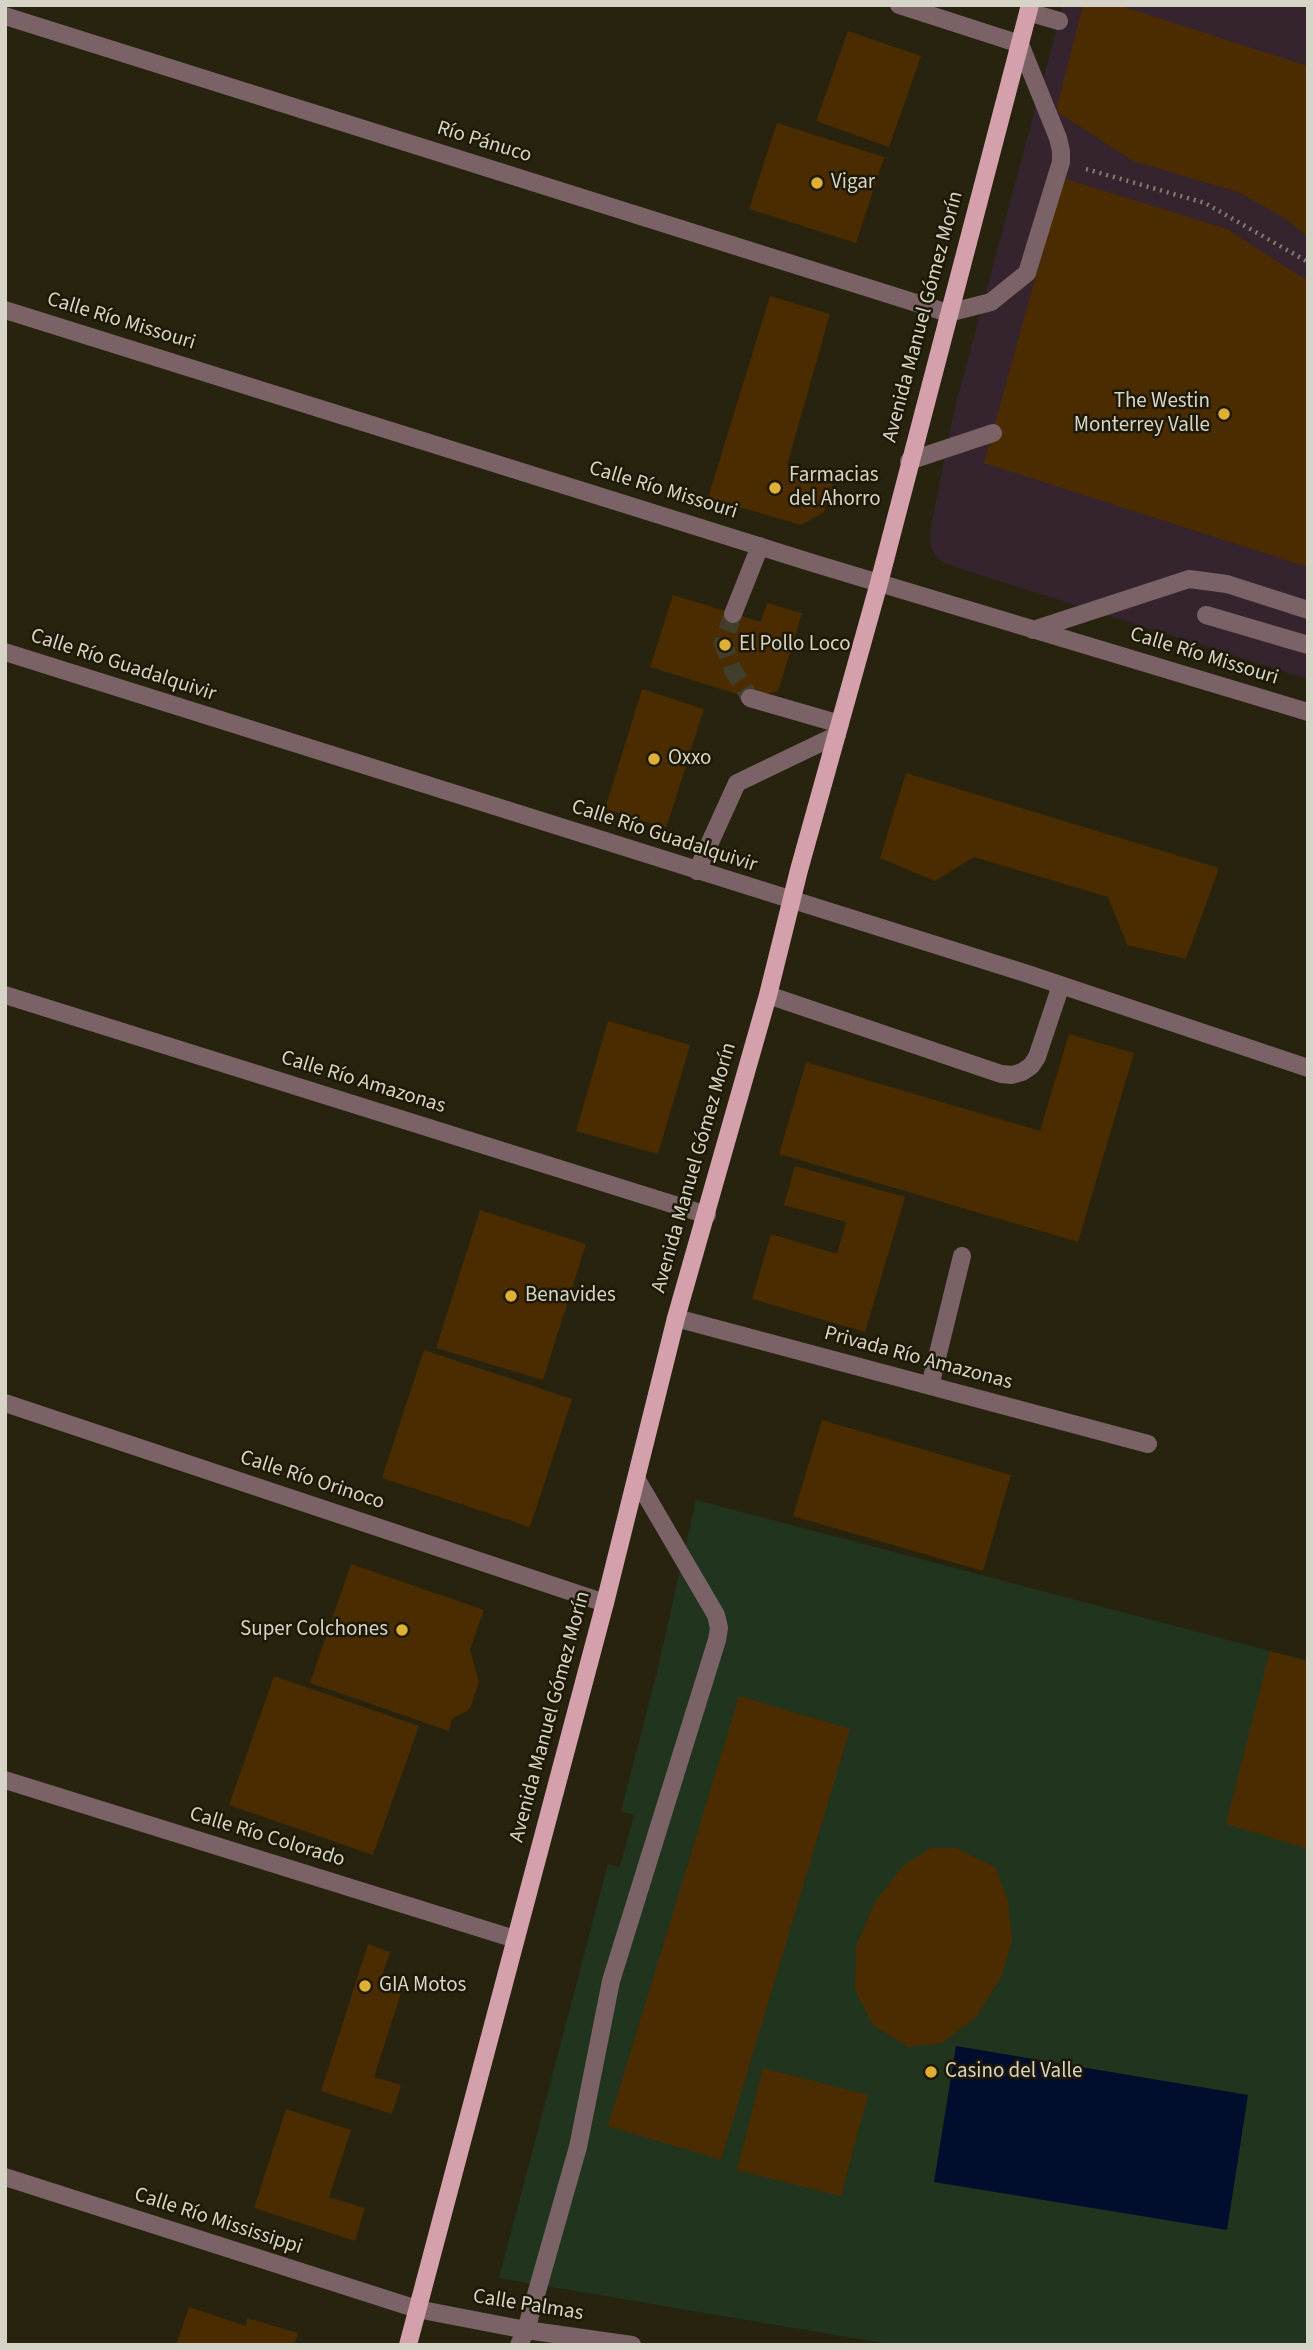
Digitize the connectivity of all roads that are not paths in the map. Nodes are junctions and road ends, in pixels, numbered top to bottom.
1 (899, 5) edge
2 (1029, 9) edge
3 (5, 16) edge
4 (1059, 21) dead end
5 (1020, 44) junction
6 (5, 310) edge
7 (948, 313) junction
8 (993, 433) dead end
9 (909, 461) junction
10 (760, 546) junction
11 (879, 583) junction
12 (1308, 610) edge
13 (733, 614) tunnel mouth
14 (1206, 615) dead end
15 (1033, 630) junction
16 (1308, 645) edge
17 (5, 652) edge
18 (750, 698) tunnel mouth
19 (1308, 712) edge
20 (838, 729) junction
21 (697, 871) junction
22 (792, 901) junction
23 (1060, 985) junction
24 (5, 995) edge
25 (768, 995) junction
26 (1308, 1068) edge
27 (707, 1215) junction
28 (962, 1255) dead end
29 (676, 1318) junction
30 (930, 1386) junction
31 (5, 1403) edge
32 (1148, 1444) dead end
33 (637, 1480) junction
34 (605, 1603) junction
35 (5, 1780) edge
36 (515, 1939) junction
37 (5, 2177) edge
38 (417, 2309) junction
39 (523, 2337) edge
40 (408, 2345) edge
41 (632, 2345) edge

1 - 5 street
2 - 4 street
2 - 5 main road, Avenida Manuel Gómez Morín
3 - 7 street, Río Pánuco
5 - 7 main road, Avenida Manuel Gómez Morín
5 - 7 street
6 - 10 street, Calle Río Missouri
7 - 9 main road, Avenida Manuel Gómez Morín
8 - 9 street
9 - 11 main road, Avenida Manuel Gómez Morín
10 - 11 street, Calle Río Missouri
10 - 13 street
11 - 15 street, Calle Río Missouri
11 - 20 main road, Avenida Manuel Gómez Morín
12 - 15 street
14 - 16 street
15 - 19 street, Calle Río Missouri
17 - 21 street, Calle Río Guadalquivir
18 - 20 street
20 - 21 street
20 - 22 main road, Avenida Manuel Gómez Morín
21 - 22 street, Calle Río Guadalquivir
22 - 23 street, Calle Río Guadalquivir
22 - 25 main road, Avenida Manuel Gómez Morín
23 - 25 street
23 - 26 street, Calle Río Guadalquivir
24 - 27 street, Calle Río Amazonas
25 - 27 main road, Avenida Manuel Gómez Morín
27 - 29 main road, Avenida Manuel Gómez Morín
28 - 30 street
29 - 30 street, Privada Río Amazonas
29 - 33 main road, Avenida Manuel Gómez Morín
30 - 32 street, Privada Río Amazonas
31 - 34 street, Calle Río Orinoco
33 - 34 main road, Avenida Manuel Gómez Morín
33 - 39 street
34 - 36 main road, Avenida Manuel Gómez Morín
35 - 36 street, Calle Río Colorado
36 - 38 main road, Avenida Manuel Gómez Morín
37 - 38 street, Calle Río Mississippi
38 - 39 street, Calle Palmas
38 - 40 main road, Avenida Manuel Gómez Morín
39 - 41 street, Calle Palmas

